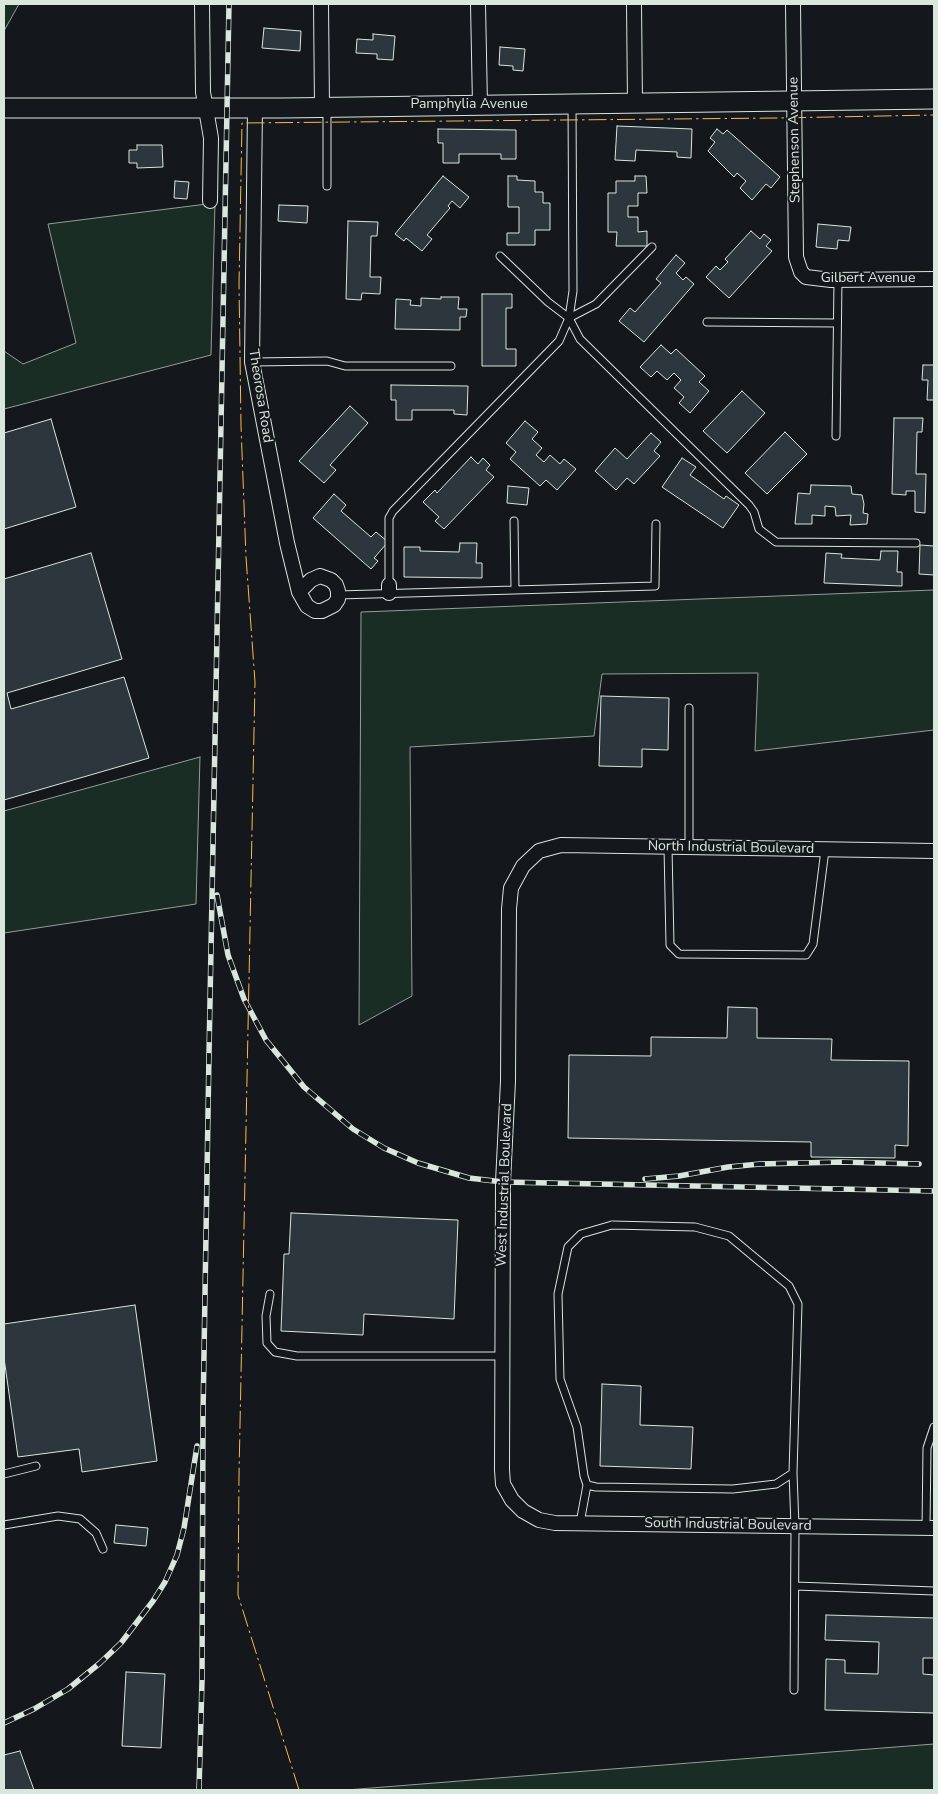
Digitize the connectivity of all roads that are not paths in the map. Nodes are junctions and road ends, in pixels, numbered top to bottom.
1 (202, 4) edge
2 (321, 4) edge
3 (478, 4) edge
4 (634, 4) edge
5 (793, 4) edge
6 (934, 99) edge
7 (795, 101) junction
8 (635, 103) junction
9 (480, 104) junction
10 (572, 104) junction
11 (206, 107) junction
12 (255, 107) junction
13 (324, 107) junction
14 (4, 108) edge
15 (327, 186) dead end
16 (210, 201) dead end
17 (652, 247) dead end
18 (500, 256) dead end
19 (803, 274) joint
20 (934, 279) edge
21 (838, 280) junction
22 (569, 318) junction
23 (707, 322) dead end
24 (837, 323) junction
25 (252, 362) junction
26 (451, 366) dead end
27 (836, 436) dead end
28 (514, 522) dead end
29 (656, 524) dead end
30 (916, 543) dead end
31 (389, 589) junction
32 (515, 590) junction
33 (299, 592) junction
34 (338, 594) junction
35 (689, 708) dead end
36 (668, 847) junction
37 (689, 847) junction
38 (825, 850) junction
39 (934, 852) edge
40 (531, 858) joint
41 (270, 1294) dead end
42 (502, 1356) junction
43 (934, 1427) edge
44 (36, 1466) dead end
45 (793, 1473) junction
46 (4, 1474) edge
47 (587, 1485) junction
48 (523, 1511) joint
49 (580, 1523) junction
50 (4, 1525) edge
51 (795, 1526) junction
52 (930, 1528) edge
53 (103, 1549) dead end
54 (795, 1586) junction
55 (934, 1591) edge
56 (794, 1690) dead end

1 - 11 street
2 - 13 street
3 - 9 street
4 - 8 street
5 - 7 street, Stephenson Avenue
6 - 7 street, Pamphylia Avenue
7 - 8 street, Pamphylia Avenue
7 - 19 street, Stephenson Avenue
8 - 10 street, Pamphylia Avenue
9 - 10 street, Pamphylia Avenue
9 - 13 street, Pamphylia Avenue
10 - 22 lane
11 - 12 street, Pamphylia Avenue
11 - 14 street, Pamphylia Avenue
11 - 16 street
12 - 13 street, Pamphylia Avenue
12 - 25 street, Theorosa Road
13 - 15 lane
17 - 22 lane
18 - 22 lane
19 - 21 street, Gilbert Avenue
20 - 21 street, Gilbert Avenue
21 - 24 lane
22 - 30 lane
22 - 31 lane
23 - 24 lane
24 - 27 lane
25 - 26 lane
25 - 33 street, Theorosa Road
28 - 32 lane
29 - 32 lane
31 - 32 lane
31 - 34 lane
33 - 34 street
33 - 34 street
35 - 37 lane
36 - 37 street, North Industrial Boulevard
36 - 38 lane
36 - 40 street, North Industrial Boulevard
37 - 38 street, North Industrial Boulevard
38 - 39 street, North Industrial Boulevard
40 - 42 street, West Industrial Boulevard
41 - 42 lane
42 - 48 street, West Industrial Boulevard
43 - 52 lane
44 - 46 lane
45 - 47 lane
45 - 47 lane
45 - 51 lane
47 - 49 lane
48 - 49 street, South Industrial Boulevard
49 - 51 street, South Industrial Boulevard
50 - 53 lane
51 - 52 street, South Industrial Boulevard
51 - 54 lane
54 - 55 lane
54 - 56 lane

